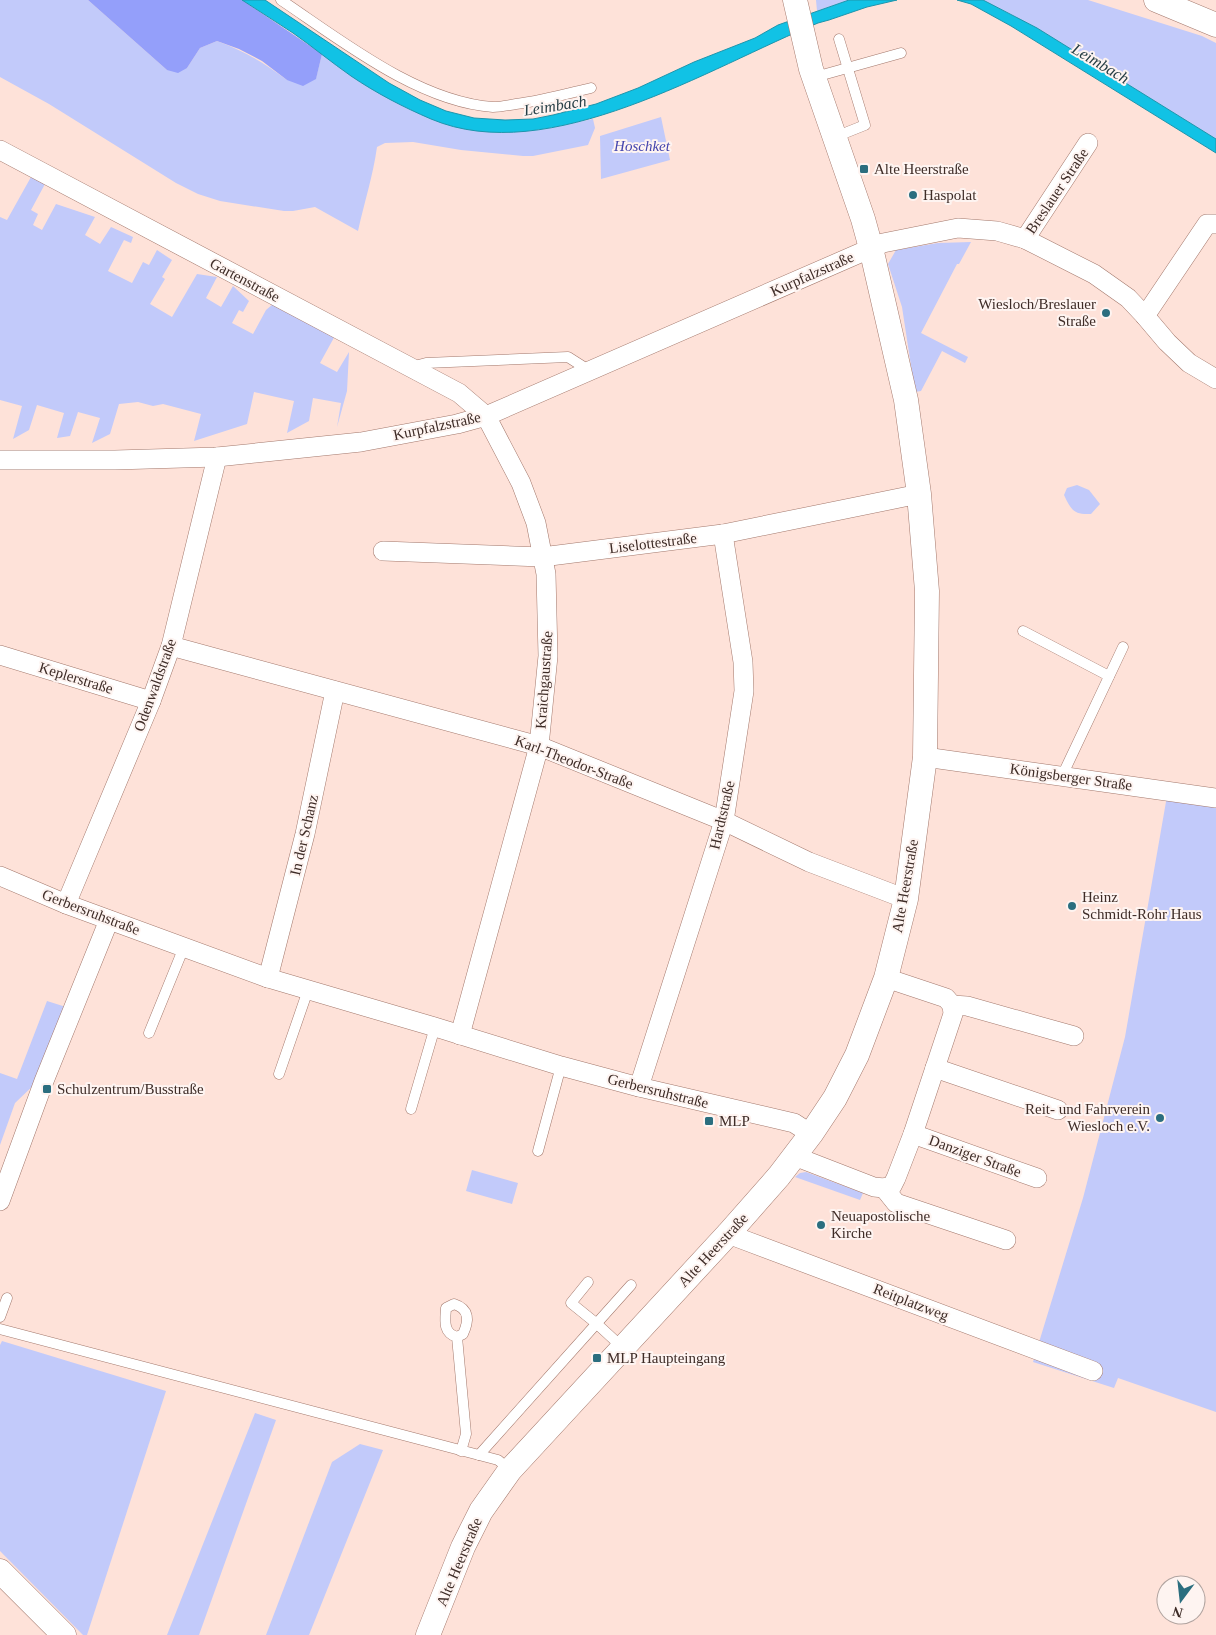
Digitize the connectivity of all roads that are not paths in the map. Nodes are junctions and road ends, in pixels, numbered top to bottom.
1 (281, 0) edge
2 (1156, 0) edge
3 (796, 4) edge
4 (1216, 25) edge
5 (839, 39) dead end
6 (901, 53) dead end
7 (848, 67) junction
8 (815, 77) junction
9 (591, 88) dead end
10 (835, 137) junction
11 (1088, 143) dead end
12 (0, 150) edge
13 (1216, 224) edge
14 (1025, 239) junction
15 (871, 248) junction
16 (1145, 316) junction
17 (411, 368) junction
18 (590, 371) junction
19 (1216, 379) edge
20 (486, 416) junction
21 (216, 457) junction
22 (0, 460) edge
23 (919, 494) junction
24 (723, 534) junction
25 (383, 551) dead end
26 (542, 557) junction
27 (1023, 631) dead end
28 (171, 646) junction
29 (1123, 647) dead end
30 (0, 655) edge
31 (1109, 676) junction
32 (336, 691) junction
33 (151, 701) junction
34 (539, 746) junction
35 (925, 757) junction
36 (1062, 776) junction
37 (1216, 798) edge
38 (724, 821) junction
39 (0, 876) edge
40 (906, 899) junction
41 (66, 904) junction
42 (110, 920) junction
43 (184, 947) junction
44 (268, 978) junction
45 (886, 978) junction
46 (308, 990) junction
47 (952, 1005) junction
48 (435, 1027) junction
49 (149, 1033) dead end
50 (460, 1035) junction
51 (1074, 1036) dead end
52 (561, 1066) junction
53 (935, 1068) junction
54 (279, 1074) dead end
55 (639, 1087) junction
56 (411, 1109) dead end
57 (1058, 1110) dead end
58 (811, 1134) junction
59 (913, 1134) junction
60 (538, 1151) dead end
61 (794, 1156) junction
62 (1037, 1178) dead end
63 (884, 1188) junction
64 (0, 1201) edge
65 (728, 1234) junction
66 (1006, 1240) dead end
67 (588, 1282) dead end
68 (631, 1285) dead end
69 (7, 1298) dead end
70 (0, 1317) edge
71 (597, 1324) junction
72 (0, 1329) edge
73 (457, 1337) dead end
74 (622, 1347) junction
75 (1093, 1371) dead end
76 (461, 1450) junction
77 (479, 1455) junction
78 (510, 1470) junction
79 (0, 1571) edge
80 (64, 1635) edge
81 (428, 1635) edge

1 - 9 lane
2 - 4 street
3 - 8 street, Alte Heerstraße
5 - 7 lane
6 - 7 lane
7 - 8 lane
7 - 10 lane
8 - 10 street, Alte Heerstraße
10 - 15 street, Alte Heerstraße
11 - 14 street, Breslauer Straße
12 - 17 street, Gartenstraße
13 - 16 street
14 - 15 street, Breslauer Straße
14 - 16 street, Breslauer Straße
15 - 18 street, Kurpfalzstraße
15 - 23 street, Alte Heerstraße
16 - 19 street, Breslauer Straße
17 - 18 lane
17 - 20 street, Gartenstraße
18 - 20 street, Kurpfalzstraße
20 - 21 street, Kurpfalzstraße
20 - 26 street, Kraichgaustraße
21 - 22 street, Kurpfalzstraße
21 - 28 street, Odenwaldstraße
23 - 24 street, Liselottestraße
23 - 35 street, Alte Heerstraße
24 - 26 street, Liselottestraße
24 - 38 street, Hardtstraße
25 - 26 street, Liselottestraße
26 - 34 street, Kraichgaustraße
27 - 31 lane
28 - 32 street, Karl-Theodor-Straße
28 - 33 street, Odenwaldstraße
29 - 31 lane
30 - 33 street, Keplerstraße
31 - 36 lane
32 - 34 street, Karl-Theodor-Straße
32 - 44 street, In der Schanz
33 - 41 street, Odenwaldstraße
34 - 38 street, Karl-Theodor-Straße
34 - 50 street, Kraichgaustraße
35 - 36 street, Königsberger Straße
35 - 40 street, Alte Heerstraße
36 - 37 street, Königsberger Straße
38 - 40 street, Karl-Theodor-Straße
38 - 55 street, Hardtstraße
39 - 41 street, Gerbersruhstraße
40 - 45 street, Alte Heerstraße
41 - 42 street, Gerbersruhstraße
42 - 43 street, Gerbersruhstraße
42 - 64 street
43 - 44 street, Gerbersruhstraße
43 - 49 lane
44 - 46 street, Gerbersruhstraße
45 - 47 street
45 - 58 street, Alte Heerstraße
46 - 48 street, Gerbersruhstraße
46 - 54 lane
47 - 51 street
47 - 53 street, Danziger Straße
48 - 50 street, Gerbersruhstraße
48 - 56 lane
50 - 52 street, Gerbersruhstraße
52 - 55 street, Gerbersruhstraße
52 - 60 lane
53 - 57 street
53 - 59 street, Danziger Straße
55 - 58 street, Gerbersruhstraße
58 - 61 street, Alte Heerstraße
59 - 62 street, Danziger Straße
59 - 63 street, Danziger Straße
61 - 63 street
61 - 65 street, Alte Heerstraße
63 - 66 street
65 - 74 street, Alte Heerstraße
65 - 75 street, Reitplatzweg
67 - 71 lane
68 - 71 lane
69 - 70 lane
71 - 74 lane
71 - 77 lane
72 - 76 lane
73 - 76 lane
74 - 78 street, Alte Heerstraße
76 - 77 lane
77 - 78 lane
78 - 81 street, Alte Heerstraße
79 - 80 street

